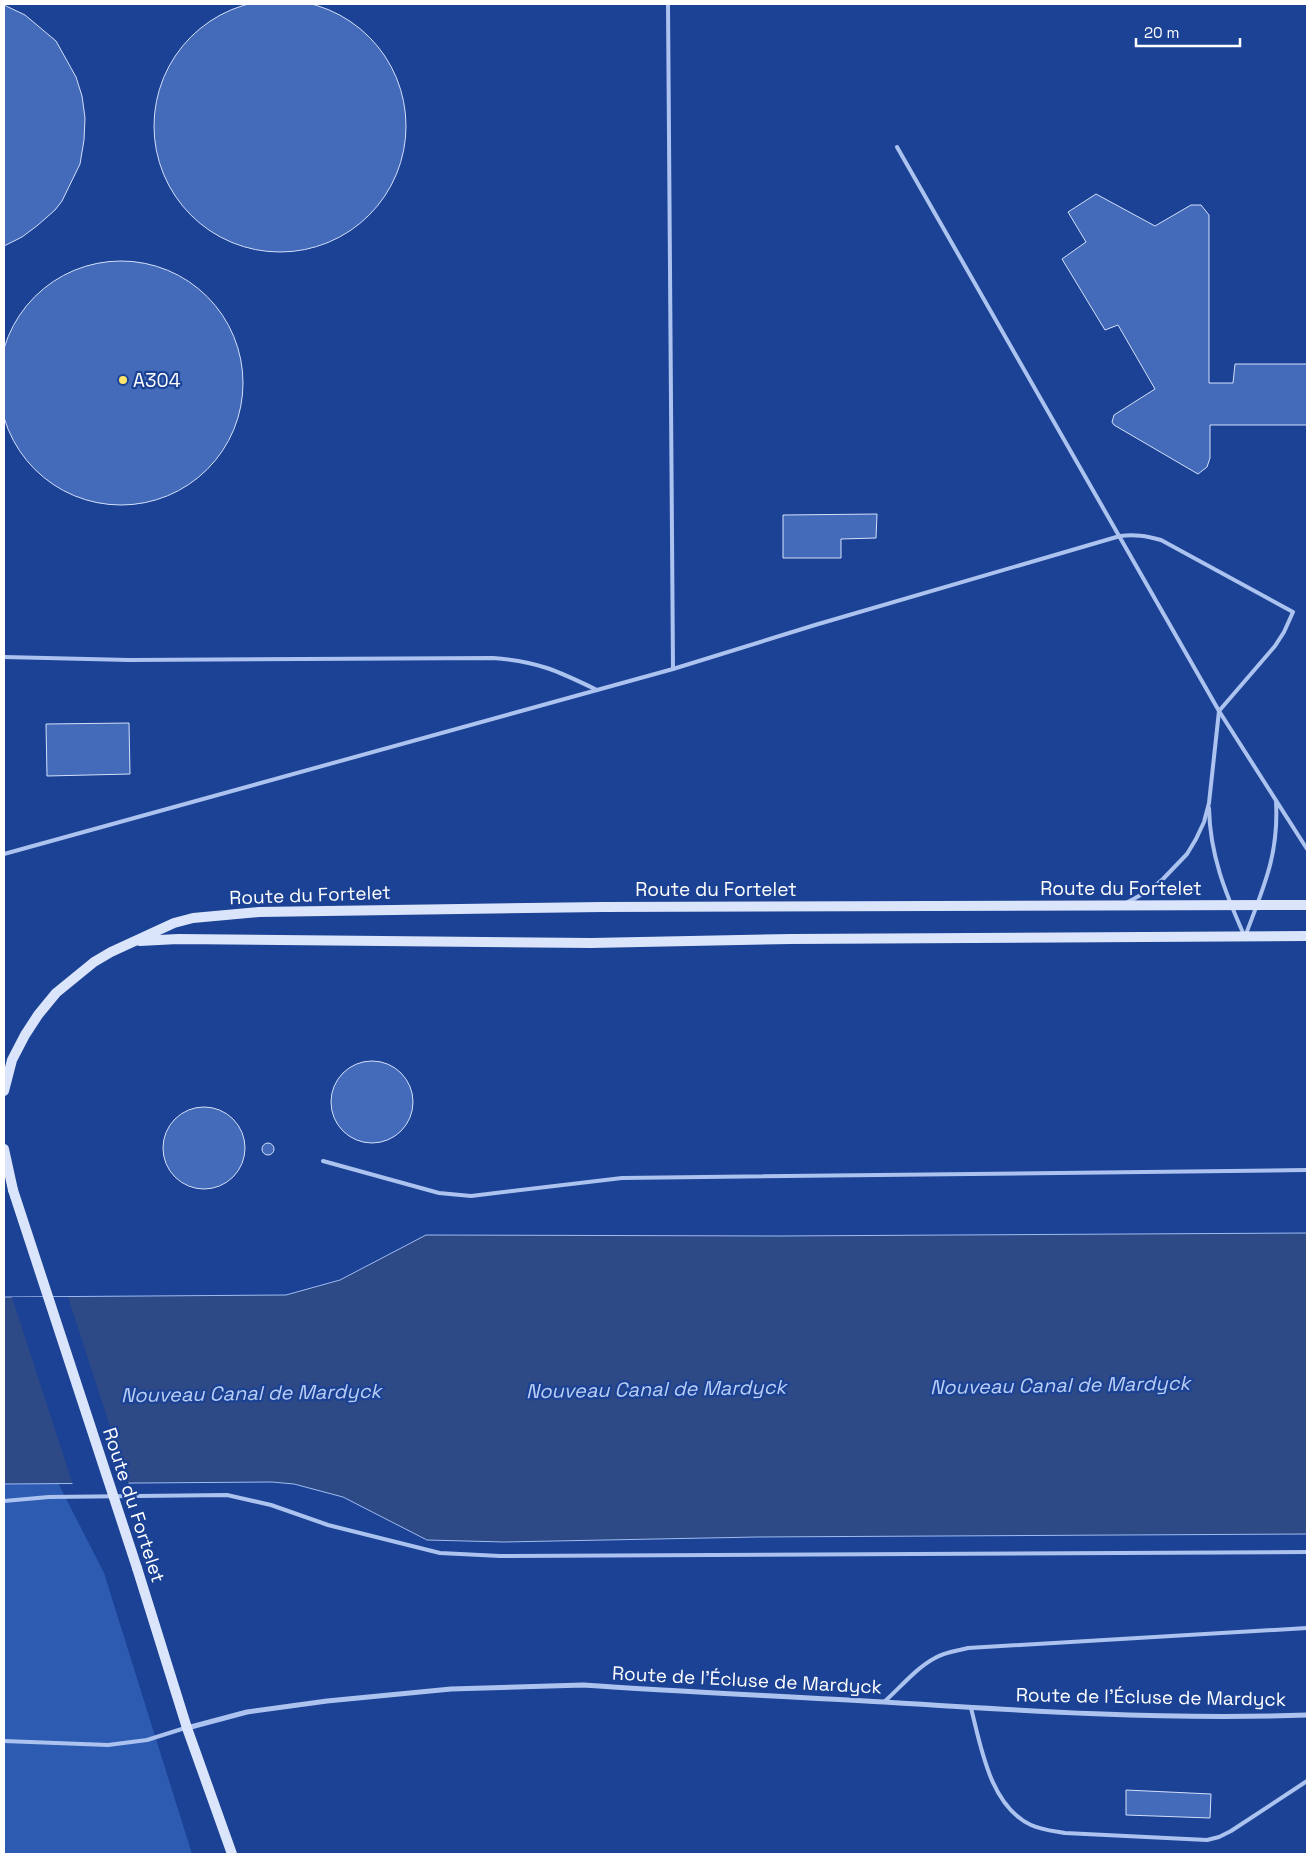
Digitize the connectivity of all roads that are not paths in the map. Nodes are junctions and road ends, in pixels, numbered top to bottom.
1 (668, 4) edge
2 (897, 147) dead end
3 (1120, 536) junction
4 (4, 657) edge
5 (673, 669) junction
6 (597, 690) junction
7 (1219, 712) junction
8 (1276, 800) junction
9 (1209, 803) junction
10 (1307, 849) edge
11 (4, 854) edge
12 (1120, 906) junction
13 (1232, 906) junction
14 (1256, 906) junction
15 (1307, 906) edge
16 (1245, 936) junction
17 (1307, 936) edge
18 (129, 942) junction
19 (4, 1091) edge
20 (4, 1149) edge
21 (322, 1162) dead end
22 (1307, 1170) edge
23 (4, 1500) edge
24 (1307, 1552) edge
25 (1307, 1628) edge
26 (884, 1702) junction
27 (971, 1708) junction
28 (1307, 1715) edge
29 (187, 1728) junction
30 (4, 1741) edge
31 (1307, 1781) edge
32 (232, 1854) edge

1 - 5 lane
2 - 3 lane
3 - 5 lane
3 - 7 lane
3 - 7 lane
4 - 6 lane
5 - 6 lane
6 - 11 lane
7 - 8 lane
7 - 9 lane
8 - 10 lane
8 - 14 lane
9 - 12 lane
9 - 13 lane
12 - 13 main road, Route du Fortelet
12 - 18 main road, Route du Fortelet
13 - 14 main road, Route du Fortelet
13 - 16 lane
14 - 15 main road, Route du Fortelet
14 - 16 lane
16 - 17 main road, Route du Fortelet
16 - 18 main road, Route du Fortelet
18 - 19 main road, Route du Fortelet
20 - 29 main road, Route du Fortelet, bridge
21 - 22 lane
23 - 24 lane
25 - 26 lane
26 - 27 street, Route de l'Écluse de Mardyck
26 - 29 street, Route de l'Écluse de Mardyck
27 - 28 street, Route de l'Écluse de Mardyck
27 - 31 lane
29 - 30 lane
29 - 32 main road, Route du Fortelet

